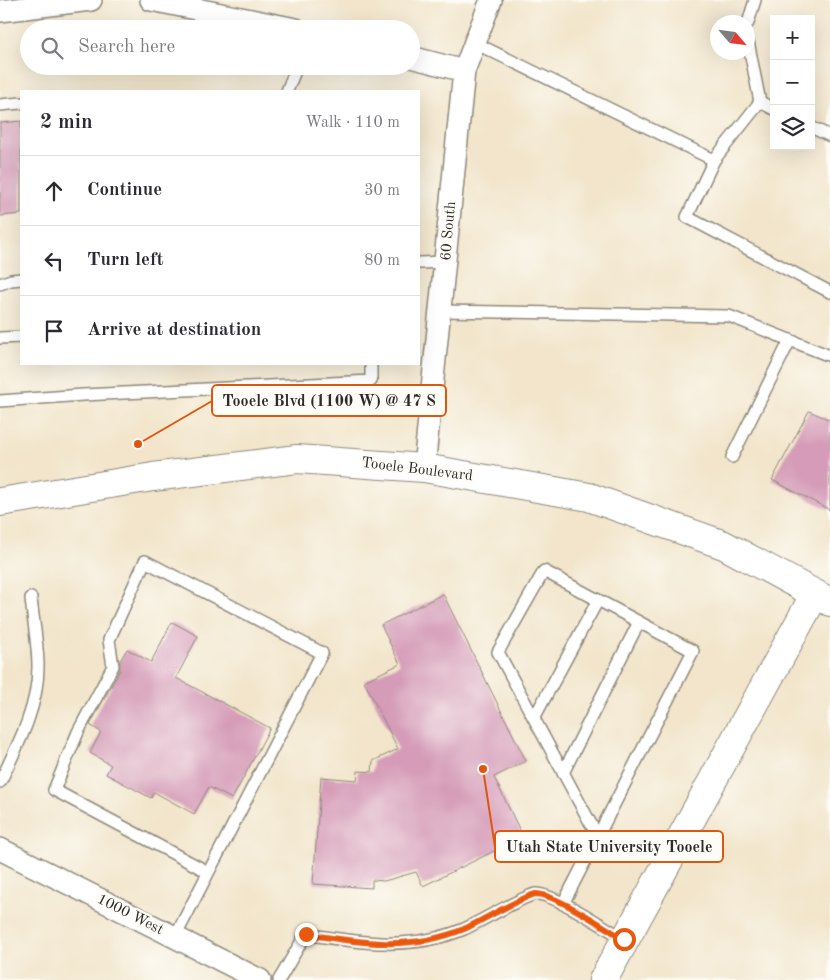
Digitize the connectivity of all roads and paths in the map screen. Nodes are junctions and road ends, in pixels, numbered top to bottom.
1 (91, 0) edge
2 (151, 0) edge
3 (491, 0) edge
4 (755, 0) edge
5 (0, 11) edge
6 (750, 15) edge
7 (251, 20) edge
8 (473, 42) junction
9 (420, 59) edge
10 (752, 60) edge
11 (464, 70) junction
12 (293, 75) edge
13 (287, 90) edge
14 (20, 102) edge
15 (760, 102) junction
16 (0, 105) edge
17 (770, 107) edge
18 (815, 129) edge
19 (830, 136) edge
20 (714, 160) junction
21 (446, 262) junction
22 (420, 263) edge
23 (20, 279) edge
24 (0, 284) edge
25 (830, 292) edge
26 (441, 311) junction
27 (20, 337) edge
28 (0, 338) edge
29 (790, 340) junction
30 (830, 356) edge
31 (371, 365) edge
32 (0, 402) edge
33 (732, 457) dead end
34 (424, 468) junction
35 (0, 502) edge
36 (31, 598) dead end
37 (822, 598) edge
38 (598, 600) junction
39 (639, 622) junction
40 (534, 718) junction
41 (563, 773) junction
42 (0, 782) edge
43 (598, 837) junction
44 (0, 849) edge
45 (208, 872) junction
46 (564, 904) junction
47 (174, 937) junction
48 (624, 939) junction
49 (260, 980) edge
50 (279, 980) edge
51 (603, 980) edge

1 - 5 street
2 - 7 street
3 - 8 street, 60 South
4 - 6 lane
8 - 11 street, 60 South
8 - 20 lane
9 - 11 street
10 - 15 lane
11 - 21 street, 60 South
12 - 13 lane
14 - 16 lane
15 - 17 lane
15 - 20 lane
18 - 19 lane
20 - 25 lane
21 - 22 lane
21 - 26 street, 60 South
23 - 24 lane
26 - 29 lane
26 - 34 street, 60 South
27 - 28 lane
29 - 30 lane
29 - 33 lane
31 - 32 lane
34 - 35 street, Tooele Boulevard
34 - 37 street, Tooele Boulevard
36 - 42 lane
37 - 48 street
38 - 39 lane
38 - 40 lane
38 - 40 lane
39 - 41 lane
39 - 43 lane
40 - 41 lane
41 - 43 lane
43 - 46 lane
44 - 47 street, 1000 West
45 - 45 lane
45 - 47 lane
46 - 48 lane
46 - 50 lane
47 - 49 street, 1000 West
48 - 51 street

